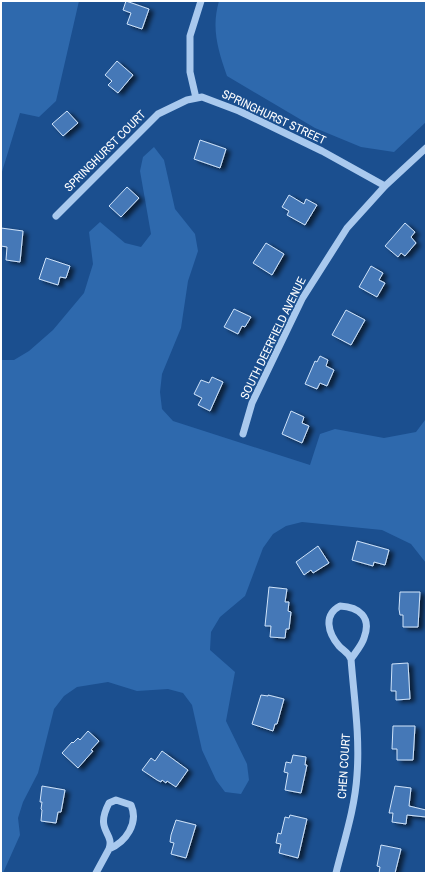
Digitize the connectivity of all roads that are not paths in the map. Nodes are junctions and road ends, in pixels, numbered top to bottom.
1 (201, 1) edge
2 (196, 98) junction
3 (426, 148) edge
4 (386, 186) junction
5 (56, 216) dead end
6 (243, 434) dead end
7 (351, 659) junction
8 (109, 849) junction
9 (96, 873) edge
10 (336, 873) edge

1 - 2 street
2 - 4 street, SPRINGHURST STREET
2 - 5 street, SPRINGHURST COURT
3 - 4 street, SOUTH DEERFIELD AVENUE
4 - 6 street, SOUTH DEERFIELD AVENUE
7 - 7 street
7 - 10 street, CHEN COURT
8 - 8 street
8 - 9 street

